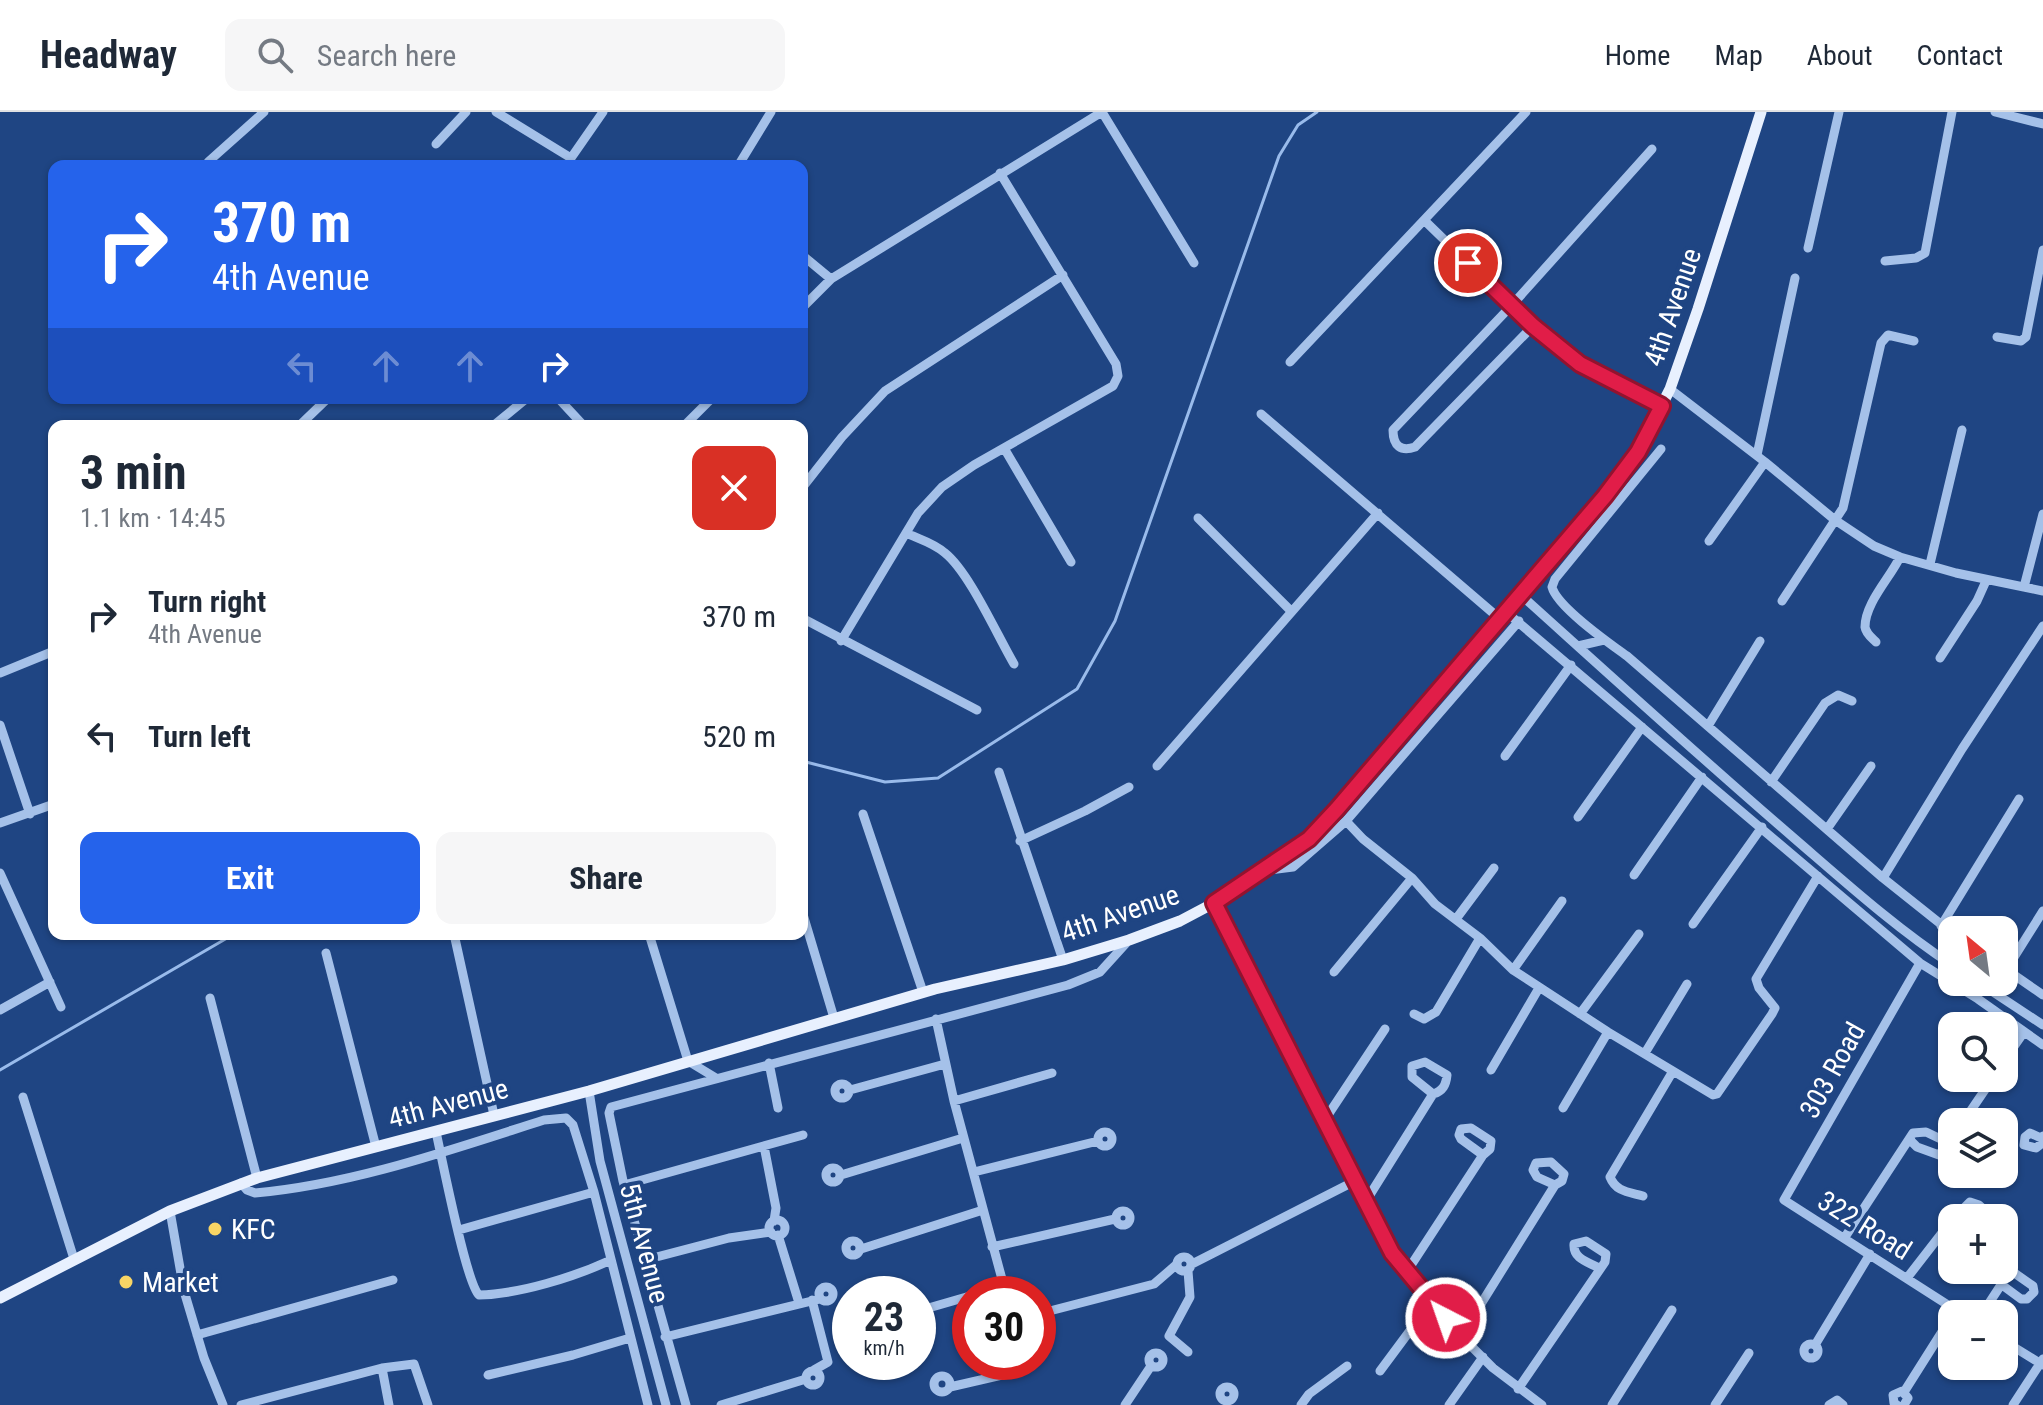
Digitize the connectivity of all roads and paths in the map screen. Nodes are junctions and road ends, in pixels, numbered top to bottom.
1 (264, 112) edge
2 (466, 112) edge
3 (496, 112) edge
4 (603, 112) edge
5 (771, 112) edge
6 (1102, 112) edge
7 (1526, 112) edge
8 (1761, 112) edge
9 (1839, 112) edge
10 (1952, 112) edge
11 (1995, 112) edge
12 (2043, 124) edge
13 (436, 144) dead end
14 (1652, 149) dead end
15 (210, 160) edge
16 (567, 160) edge
17 (571, 160) edge
18 (742, 160) edge
19 (1000, 173) junction
20 (1425, 221) junction
21 (1808, 248) dead end
22 (2043, 250) edge
23 (808, 260) edge
24 (1885, 261) dead end
25 (1194, 263) dead end
26 (1063, 275) junction
27 (1795, 278) dead end
28 (831, 279) junction
29 (808, 302) edge
30 (1512, 305) junction
31 (1533, 326) junction
32 (1997, 337) dead end
33 (1914, 341) dead end
34 (1290, 362) dead end
35 (1670, 389) junction
36 (322, 404) edge
37 (520, 404) edge
38 (564, 404) edge
39 (706, 404) edge
40 (1662, 406) junction
41 (1261, 414) dead end
42 (305, 420) edge
43 (500, 420) edge
44 (578, 420) edge
45 (690, 420) edge
46 (1962, 430) dead end
47 (1004, 448) junction
48 (1661, 449) dead end
49 (1761, 458) junction
50 (808, 480) edge
51 (1378, 513) junction
52 (2043, 514) edge
53 (1198, 518) dead end
54 (1835, 520) junction
55 (906, 533) junction
56 (1709, 541) dead end
57 (1900, 557) junction
58 (1071, 562) dead end
59 (1930, 564) junction
60 (1986, 581) junction
61 (2024, 587) junction
62 (2043, 591) edge
63 (1521, 595) junction
64 (1782, 601) dead end
65 (1291, 611) junction
66 (1503, 615) junction
67 (1519, 621) junction
68 (808, 622) edge
69 (2043, 626) edge
70 (1604, 640) junction
71 (841, 641) junction
72 (1760, 641) dead end
73 (1876, 642) dead end
74 (1578, 646) junction
75 (48, 653) edge
76 (1940, 658) dead end
77 (1014, 664) dead end
78 (1571, 665) junction
79 (0, 673) edge
80 (1852, 701) dead end
81 (977, 710) dead end
82 (0, 725) edge
83 (1708, 726) junction
84 (1642, 727) junction
85 (1505, 756) dead end
86 (1157, 766) dead end
87 (1871, 766) dead end
88 (999, 772) dead end
89 (1702, 777) junction
90 (1771, 782) junction
91 (1129, 787) dead end
92 (2019, 799) dead end
93 (48, 806) edge
94 (30, 814) junction
95 (863, 814) dead end
96 (1578, 817) dead end
97 (1346, 821) junction
98 (0, 823) edge
99 (1762, 827) junction
100 (1827, 829) junction
101 (1020, 841) junction
102 (1494, 868) dead end
103 (1263, 871) junction
104 (0, 873) edge
105 (1634, 875) dead end
106 (1818, 876) junction
107 (1412, 878) junction
108 (1883, 878) junction
109 (1562, 901) dead end
110 (1214, 903) junction
111 (2043, 911) edge
112 (1947, 916) edge
113 (1456, 919) junction
114 (1693, 924) dead end
115 (1938, 924) edge
116 (808, 931) edge
117 (1639, 934) dead end
118 (1480, 938) junction
119 (455, 940) edge
120 (651, 940) edge
121 (1129, 940) junction
122 (2018, 949) edge
123 (326, 953) dead end
124 (1938, 955) edge
125 (1063, 960) junction
126 (1920, 963) junction
127 (1513, 970) junction
128 (1334, 972) dead end
129 (2018, 978) edge
130 (50, 982) junction
131 (1687, 984) dead end
132 (1539, 988) junction
133 (923, 992) junction
134 (2043, 995) edge
135 (1999, 996) edge
136 (210, 998) dead end
137 (61, 1007) dead end
138 (0, 1010) edge
139 (1414, 1014) dead end
140 (1580, 1014) junction
141 (834, 1018) junction
142 (936, 1019) junction
143 (2043, 1025) edge
144 (1385, 1029) dead end
145 (1608, 1032) junction
146 (2024, 1032) junction
147 (2018, 1041) edge
148 (2043, 1045) edge
149 (1645, 1053) junction
150 (688, 1061) junction
151 (769, 1063) junction
152 (945, 1064) junction
153 (1491, 1070) dead end
154 (1673, 1071) junction
155 (1052, 1073) dead end
156 (716, 1078) junction
157 (850, 1090) dead end
158 (589, 1091) junction
159 (1433, 1094) dead end
160 (23, 1097) dead end
161 (954, 1101) junction
162 (778, 1108) dead end
163 (1563, 1108) dead end
164 (516, 1109) junction
165 (494, 1115) junction
166 (1324, 1121) junction
167 (454, 1127) junction
168 (436, 1132) junction
169 (507, 1132) junction
170 (803, 1135) dead end
171 (1938, 1136) edge
172 (963, 1138) junction
173 (1909, 1139) junction
174 (1098, 1141) dead end
175 (764, 1146) junction
176 (376, 1147) junction
177 (458, 1147) junction
178 (441, 1153) junction
179 (1483, 1155) dead end
180 (1938, 1155) edge
181 (600, 1161) junction
182 (974, 1172) junction
183 (841, 1175) dead end
184 (257, 1178) junction
185 (1355, 1181) junction
186 (241, 1183) junction
187 (624, 1183) junction
188 (1555, 1185) dead end
189 (594, 1192) junction
190 (610, 1194) junction
191 (1643, 1196) dead end
192 (1784, 1200) joint
193 (1366, 1201) junction
194 (983, 1210) junction
195 (170, 1211) junction
196 (1115, 1219) dead end
197 (459, 1230) junction
198 (604, 1231) junction
199 (775, 1234) junction
200 (1845, 1237) junction
201 (1938, 1239) edge
202 (992, 1247) junction
203 (861, 1249) dead end
204 (1870, 1254) junction
205 (74, 1259) junction
206 (611, 1260) junction
207 (645, 1260) junction
208 (1190, 1267) junction
209 (1599, 1268) dead end
210 (1406, 1273) junction
211 (1001, 1276) edge
212 (1907, 1278) junction
213 (393, 1280) dead end
214 (2002, 1285) dead end
215 (0, 1298) edge
216 (1938, 1300) edge
217 (1992, 1300) edge
218 (1432, 1301) junction
219 (799, 1303) junction
220 (1056, 1309) edge
221 (1672, 1310) dead end
222 (197, 1335) junction
223 (1461, 1336) junction
224 (665, 1337) junction
225 (630, 1338) junction
226 (1938, 1340) edge
227 (1815, 1345) dead end
228 (2018, 1349) edge
229 (1188, 1352) dead end
230 (1749, 1353) dead end
231 (1483, 1357) junction
232 (2042, 1362) edge
233 (1151, 1366) dead end
234 (1347, 1366) dead end
235 (382, 1368) junction
236 (1380, 1371) dead end
237 (488, 1375) dead end
238 (980, 1380) edge
239 (950, 1387) dead end
240 (1518, 1389) junction
241 (1904, 1392) junction
242 (223, 1405) edge
243 (241, 1405) edge
244 (389, 1405) edge
245 (428, 1405) edge
246 (648, 1405) edge
247 (666, 1405) edge
248 (686, 1405) edge
249 (721, 1405) edge
250 (1125, 1405) edge
251 (1301, 1405) edge
252 (1449, 1405) edge
253 (1542, 1405) edge
254 (1612, 1405) edge
255 (1715, 1405) edge
256 (1829, 1405) edge
257 (1843, 1405) edge
258 (1897, 1405) edge
259 (1904, 1405) edge
260 (2013, 1405) edge

1 - 15 street
2 - 13 street
3 - 16 street
4 - 17 street
5 - 18 street
6 - 19 street
6 - 25 street
7 - 20 street
8 - 35 main road, 4th Avenue
9 - 21 street
10 - 24 street
11 - 12 street
14 - 30 street
19 - 26 street
19 - 28 street
20 - 30 street
20 - 34 street
22 - 32 street
23 - 28 street
26 - 47 street
26 - 50 street
27 - 49 street
28 - 29 street
30 - 31 street
30 - 31 street
31 - 40 street
33 - 54 street
35 - 40 main road, 4th Avenue
35 - 49 street
36 - 42 street
37 - 43 street
38 - 44 street
39 - 45 street
40 - 63 main road, 4th Avenue
41 - 51 street
46 - 59 street
47 - 55 street
47 - 58 street
48 - 70 street
49 - 54 street
49 - 56 street
51 - 65 street
51 - 66 street
52 - 61 street
53 - 65 street
54 - 57 street
54 - 64 street
55 - 71 street
55 - 77 street
57 - 59 street
57 - 73 street
59 - 60 street
60 - 61 street
60 - 76 street
61 - 62 street
63 - 66 main road, 4th Avenue
63 - 74 street
65 - 86 street
66 - 67 street
66 - 103 main road, 4th Avenue
67 - 78 street
67 - 97 street
68 - 71 street
69 - 108 street
70 - 74 street
70 - 83 street
71 - 81 street
72 - 83 street
74 - 124 street
75 - 79 street
78 - 84 street
78 - 85 street
80 - 90 street
82 - 94 street
83 - 90 street
84 - 89 street
84 - 96 street
87 - 100 street
88 - 101 street
89 - 99 street
89 - 105 street
90 - 100 street
91 - 101 street
92 - 112 street
93 - 94 street
94 - 98 street
95 - 133 street
97 - 103 street
97 - 107 street
99 - 106 street
99 - 114 street
100 - 108 street
101 - 125 street
102 - 113 street
103 - 110 main road, 4th Avenue
104 - 130 street
106 - 126 street
106 - 154 street
107 - 113 street
107 - 128 street
108 - 115 street
109 - 127 street
110 - 121 main road, 4th Avenue
110 - 166 street
111 - 122 street
113 - 118 street
116 - 141 street
117 - 140 street
118 - 127 street
118 - 139 street
119 - 165 street
120 - 150 street
121 - 125 main road, 4th Avenue
121 - 142 street
123 - 176 street
125 - 133 main road, 4th Avenue
126 - 146 street
126 - 192 street, 303 Road
127 - 132 street
129 - 134 street
130 - 137 street
130 - 138 street
131 - 149 street
132 - 140 street
132 - 153 street
133 - 141 main road, 4th Avenue
135 - 143 street
136 - 184 street
140 - 145 street
141 - 150 main road, 4th Avenue
142 - 151 street
142 - 152 street
144 - 166 street
145 - 149 street
145 - 163 street
146 - 147 street
146 - 148 street
149 - 154 street
150 - 156 street
150 - 158 main road, 4th Avenue
151 - 156 street
151 - 162 street
152 - 157 street
152 - 161 street
154 - 191 street
155 - 161 street
156 - 187 street
158 - 164 main road, 4th Avenue
158 - 181 street, 5th Avenue
159 - 193 street
160 - 205 street
161 - 172 street
164 - 165 main road, 4th Avenue
164 - 169 street
165 - 167 main road, 4th Avenue
166 - 185 street
167 - 168 main road, 4th Avenue
167 - 177 street
168 - 176 main road, 4th Avenue
168 - 178 street
169 - 177 street
169 - 189 street
170 - 175 street
171 - 173 street
172 - 182 street
172 - 183 street
173 - 180 street
173 - 200 street
174 - 182 street
175 - 187 street
175 - 199 street
176 - 184 main road, 4th Avenue
177 - 178 street
178 - 186 street
178 - 197 street
179 - 210 street
181 - 187 street
181 - 190 street, 5th Avenue
182 - 194 street
184 - 186 main road, 4th Avenue
185 - 193 street
185 - 208 street
186 - 195 main road, 4th Avenue
187 - 207 street
188 - 223 street
189 - 197 street
189 - 198 street
190 - 198 street
190 - 247 street, 5th Avenue
192 - 200 street, 322 Road
193 - 210 street
194 - 202 street
194 - 203 street
195 - 205 main road, 4th Avenue
195 - 222 street
196 - 202 street
197 - 206 street
198 - 206 street
199 - 207 street
199 - 219 street
200 - 204 street, 322 Road
201 - 212 street
202 - 211 street
204 - 212 street, 322 Road
204 - 227 street
205 - 215 main road, 4th Avenue
206 - 225 street
207 - 224 street
208 - 220 street
208 - 229 street
209 - 240 street
210 - 218 street
212 - 216 street, 322 Road
213 - 222 street
214 - 217 street
218 - 223 street
218 - 236 street
219 - 224 street
219 - 249 street
221 - 254 street
222 - 242 street
223 - 231 street
224 - 248 street
225 - 237 street
225 - 246 street
226 - 241 street
228 - 232 street
230 - 255 street
231 - 240 street
231 - 252 street
232 - 260 street
233 - 250 street
234 - 251 street
235 - 243 street
235 - 244 street
235 - 245 street
238 - 239 street
240 - 253 street
241 - 258 street
241 - 259 street
256 - 257 street

